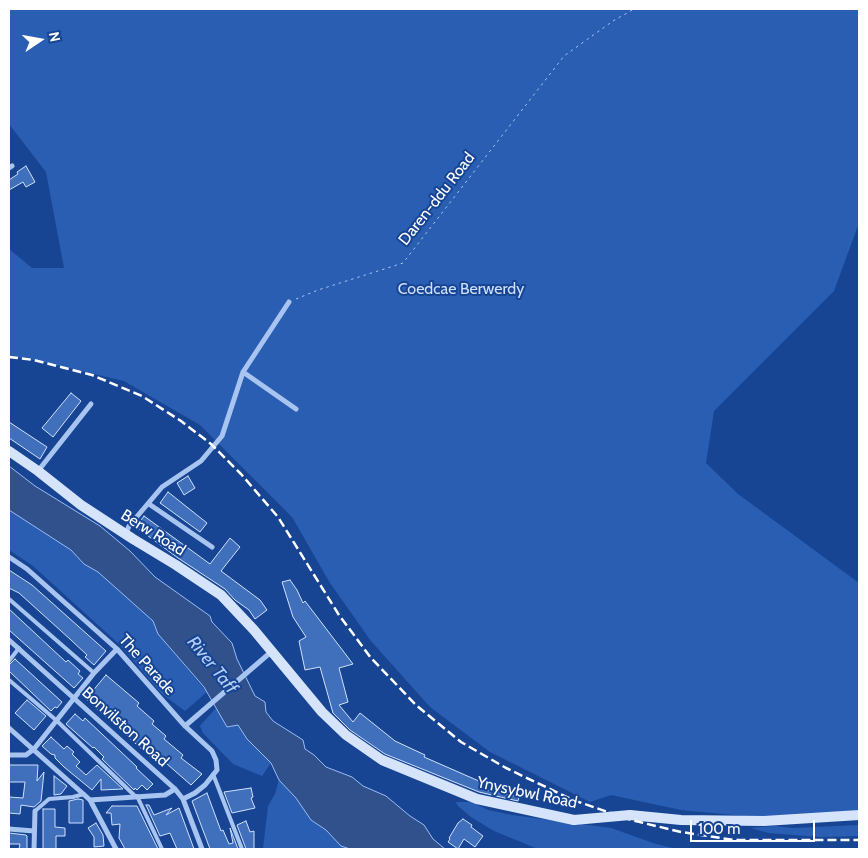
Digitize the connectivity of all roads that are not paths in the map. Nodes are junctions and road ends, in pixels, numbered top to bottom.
1 (289, 302) road end
2 (243, 372) junction
3 (91, 404) dead end
4 (296, 410) dead end
5 (9, 451) edge
6 (38, 471) junction
7 (149, 504) junction
8 (126, 533) junction
9 (212, 547) dead end
10 (9, 557) edge
11 (9, 600) edge
12 (9, 640) edge
13 (19, 648) junction
14 (117, 649) junction
15 (268, 654) junction
16 (9, 661) edge
17 (94, 673) junction
18 (9, 680) edge
19 (75, 699) junction
20 (56, 720) junction
21 (185, 726) junction
22 (9, 728) edge
23 (34, 749) junction
24 (9, 755) edge
25 (213, 774) junction
26 (175, 789) junction
27 (84, 794) junction
28 (136, 796) junction
29 (183, 799) junction
30 (90, 800) junction
31 (35, 810) joint
32 (859, 815) edge
33 (9, 829) edge
34 (34, 831) junction
35 (114, 848) edge
36 (34, 849) edge
37 (162, 849) edge
38 (202, 849) edge
39 (242, 849) edge

1 - 2 street
2 - 4 street
2 - 7 street
3 - 6 street
5 - 6 main road, Berw Road
6 - 8 main road, Berw Road
7 - 8 street
7 - 9 street
8 - 15 main road, Berw Road
10 - 14 street, The Parade
11 - 17 lane
12 - 13 street, Bonvilston Road
13 - 16 lane
13 - 19 street, Bonvilston Road
14 - 17 street
14 - 21 street, The Parade
15 - 21 street
15 - 32 main road, Ynysybwl Road, bridge
17 - 19 street
18 - 20 lane
19 - 20 street
19 - 26 street, Bonvilston Road
20 - 23 street
20 - 28 lane
21 - 25 street, The Parade
22 - 23 street
23 - 24 street
23 - 27 street
25 - 29 street
25 - 39 lane
26 - 28 street
26 - 29 street, Bonvilston Road
27 - 30 street
27 - 31 lane
28 - 30 street
28 - 37 lane
29 - 38 street, Bonvilston Road
30 - 35 street
31 - 34 street
33 - 34 street
34 - 36 street

